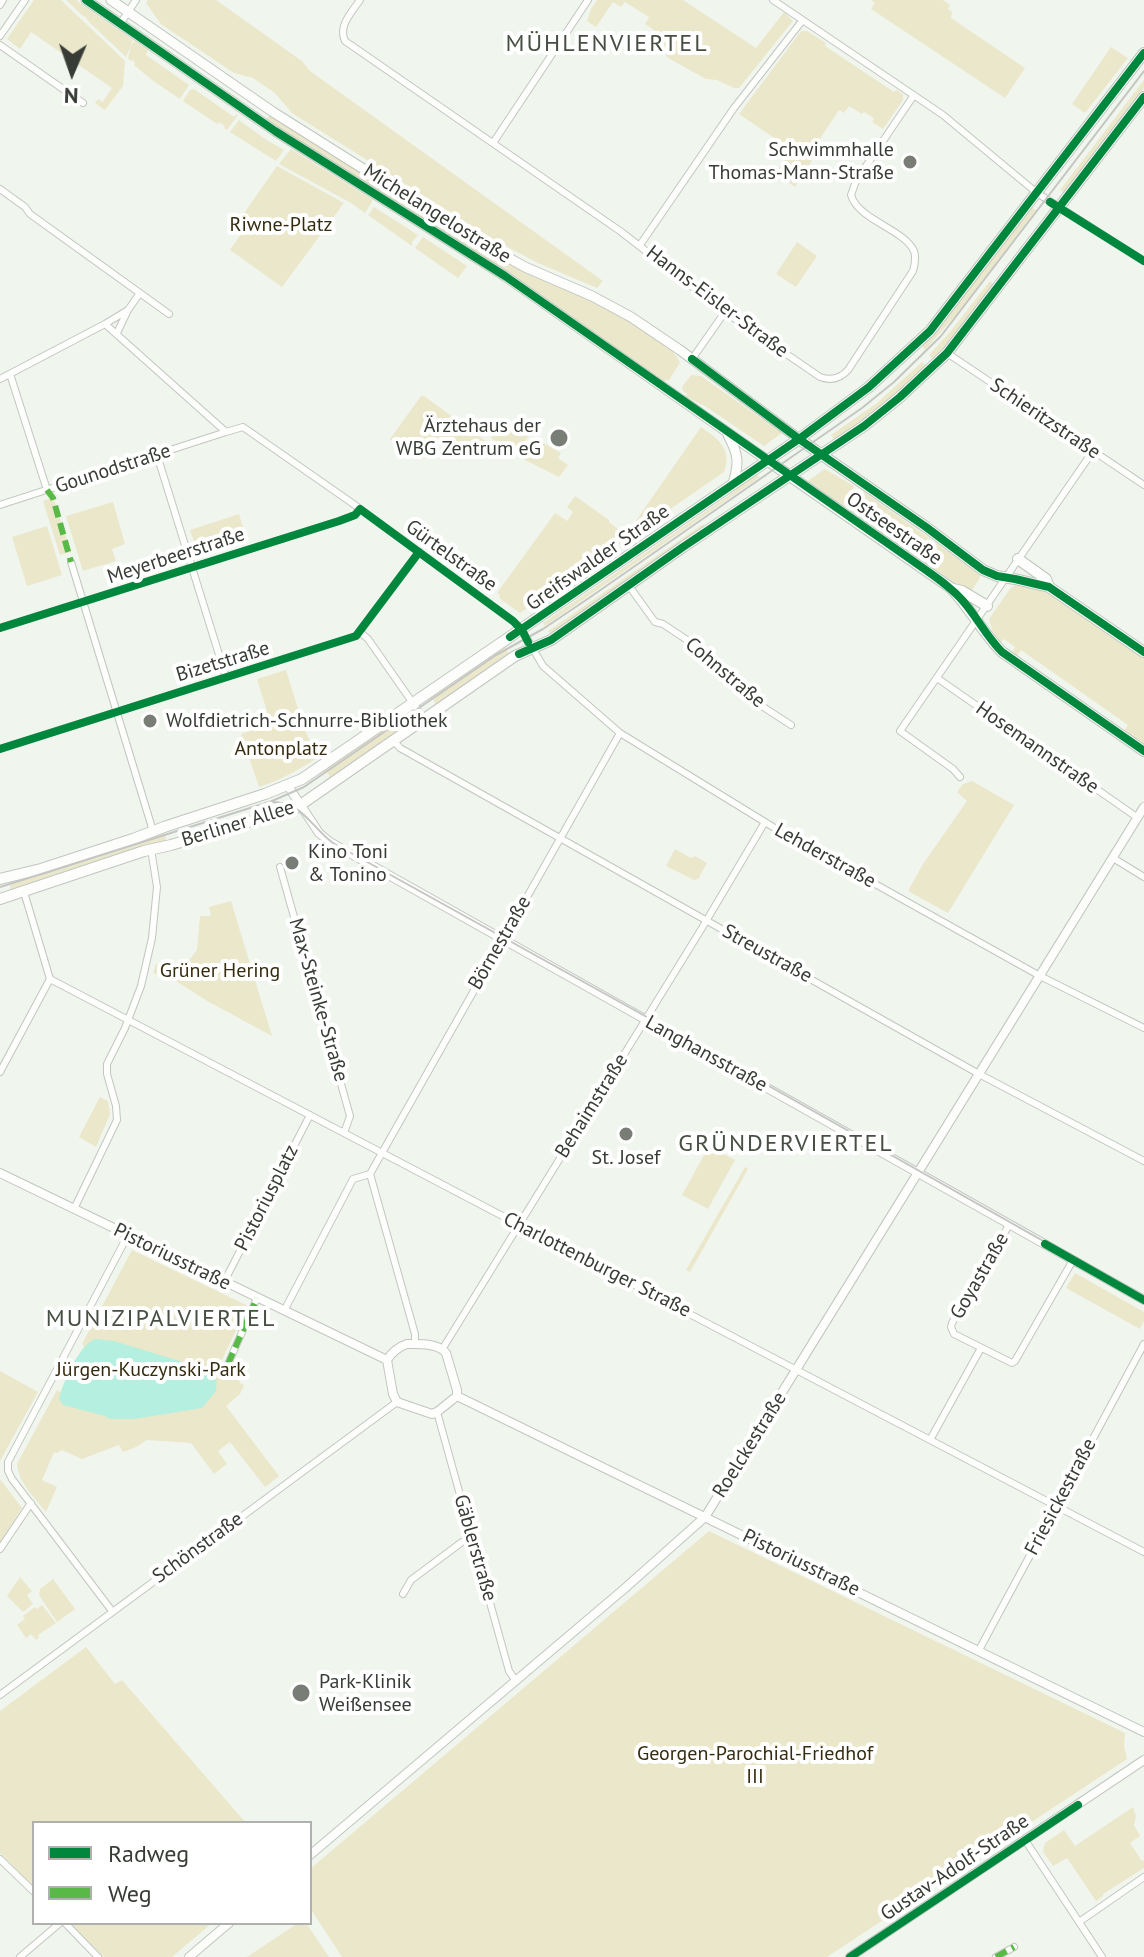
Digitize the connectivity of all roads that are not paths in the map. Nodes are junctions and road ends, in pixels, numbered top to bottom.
1 (25, 0) edge
2 (86, 0) edge
3 (111, 0) edge
4 (136, 0) edge
5 (360, 0) edge
6 (588, 0) edge
7 (773, 0) edge
8 (128, 12) junction
9 (802, 21) junction
10 (120, 24) junction
11 (0, 36) edge
12 (0, 45) edge
13 (1144, 53) edge
14 (914, 95) junction
15 (1144, 97) edge
16 (83, 103) dead end
17 (493, 143) junction
18 (0, 189) edge
19 (1037, 193) junction
20 (1059, 208) junction
21 (640, 245) junction
22 (1144, 261) edge
23 (140, 293) junction
24 (128, 310) junction
25 (725, 312) junction
26 (169, 314) dead end
27 (105, 324) junction
28 (117, 333) junction
29 (947, 353) junction
30 (692, 359) junction
31 (10, 374) junction
32 (0, 379) edge
33 (226, 432) junction
34 (727, 432) junction
35 (799, 439) junction
36 (1093, 451) junction
37 (157, 455) junction
38 (821, 455) junction
39 (767, 460) junction
40 (790, 475) junction
41 (733, 484) junction
42 (1144, 485) edge
43 (47, 490) junction
44 (0, 505) edge
45 (360, 509) junction
46 (419, 552) junction
47 (1018, 559) junction
48 (71, 562) dead end
49 (192, 568) junction
50 (1005, 578) junction
51 (629, 586) junction
52 (1049, 587) junction
53 (951, 588) junction
54 (82, 602) junction
55 (987, 606) junction
56 (977, 620) junction
57 (0, 628) edge
58 (522, 630) junction
59 (360, 632) junction
60 (532, 649) junction
61 (1144, 652) edge
62 (226, 677) junction
63 (937, 678) junction
64 (414, 704) junction
65 (116, 712) junction
66 (425, 720) junction
67 (791, 725) dead end
68 (620, 733) junction
69 (394, 741) junction
70 (0, 749) edge
71 (1144, 751) edge
72 (960, 777) dead end
73 (288, 786) junction
74 (300, 805) junction
75 (1144, 807) edge
76 (1138, 818) junction
77 (765, 822) junction
78 (153, 831) junction
79 (560, 838) junction
80 (151, 849) junction
81 (1113, 858) junction
82 (280, 867) dead end
83 (1144, 877) edge
84 (0, 879) edge
85 (23, 891) junction
86 (0, 899) edge
87 (707, 920) junction
88 (502, 939) junction
89 (1040, 976) junction
90 (50, 979) junction
91 (127, 1020) junction
92 (645, 1020) junction
93 (1144, 1028) edge
94 (0, 1072) edge
95 (979, 1074) junction
96 (310, 1115) junction
97 (344, 1133) junction
98 (382, 1153) junction
99 (1144, 1161) edge
100 (0, 1173) edge
101 (370, 1174) junction
102 (917, 1174) junction
103 (74, 1209) junction
104 (519, 1225) junction
105 (1009, 1225) junction
106 (128, 1235) junction
107 (1073, 1260) junction
108 (224, 1282) junction
109 (257, 1298) junction
110 (1144, 1300) edge
111 (284, 1311) junction
112 (415, 1344) junction
113 (1144, 1344) edge
114 (443, 1348) junction
115 (981, 1348) junction
116 (387, 1360) junction
117 (228, 1364) dead end
118 (797, 1370) junction
119 (457, 1396) junction
120 (397, 1402) junction
121 (437, 1412) junction
122 (930, 1440) junction
123 (31, 1503) junction
124 (1057, 1507) junction
125 (705, 1517) junction
126 (472, 1539) junction
127 (0, 1549) edge
128 (1144, 1552) edge
129 (403, 1594) dead end
130 (112, 1611) junction
131 (979, 1650) junction
132 (516, 1681) junction
133 (0, 1695) edge
134 (1144, 1732) edge
135 (1144, 1760) edge
136 (1025, 1840) junction
137 (312, 1853) edge
138 (0, 1859) edge
139 (1144, 1877) edge
140 (32, 1890) edge
141 (1079, 1922) junction
142 (60, 1925) edge
143 (64, 1925) edge
144 (227, 1925) edge
145 (1014, 1947) dead end
146 (20, 1957) edge
147 (98, 1957) edge
148 (189, 1957) edge
149 (850, 1957) edge
150 (996, 1957) edge
151 (1102, 1957) edge

1 - 11 street
2 - 10 main road, Michelangelostraße
3 - 8 main road, Michelangelostraße
4 - 8 street
5 - 17 street, Hanns-Eisler-Straße
6 - 17 street
7 - 9 street
8 - 10 street
8 - 30 main road, Michelangelostraße
9 - 14 street
9 - 21 street
10 - 34 main road, Michelangelostraße
12 - 16 street
13 - 19 main road, Greifswalder Straße
14 - 19 street
14 - 25 street, Hanns-Eisler-Straße
15 - 20 main road, Greifswalder Straße
17 - 21 street, Hanns-Eisler-Straße
18 - 23 street
19 - 20 street
19 - 35 main road, Greifswalder Straße
20 - 22 street
20 - 29 main road, Greifswalder Straße
21 - 25 street, Hanns-Eisler-Straße
23 - 24 street
23 - 26 street
24 - 27 street
24 - 28 street
25 - 30 street
27 - 28 street, Gürtelstraße
27 - 31 street
28 - 33 street, Gürtelstraße
29 - 36 street, Schieritzstraße
29 - 38 main road, Greifswalder Straße
30 - 35 main road, Michelangelostraße
31 - 32 street
31 - 43 street
33 - 37 street, Gounodstraße
33 - 45 street, Gürtelstraße
34 - 39 main road, Michelangelostraße
34 - 41 main road
35 - 38 main road, Ostseestraße
35 - 39 main road, Greifswalder Straße
36 - 42 street, Schieritzstraße
36 - 47 street
37 - 43 street, Gounodstraße
37 - 49 street
38 - 40 main road, Greifswalder Straße
38 - 50 main road, Ostseestraße
39 - 40 main road, Ostseestraße
39 - 41 main road, Greifswalder Straße
40 - 51 main road, Greifswalder Straße
40 - 53 main road, Ostseestraße
41 - 58 main road, Greifswalder Straße
43 - 44 street, Gounodstraße
45 - 46 street, Gürtelstraße
45 - 49 street, Meyerbeerstraße
46 - 58 street, Gürtelstraße
46 - 59 street
47 - 50 street
47 - 52 main road
48 - 54 street
49 - 54 street, Meyerbeerstraße
49 - 62 street
50 - 52 main road, Ostseestraße
50 - 55 street
51 - 60 main road, Greifswalder Straße
51 - 67 street, Cohnstraße
52 - 61 main road, Ostseestraße
53 - 55 main road
53 - 56 main road, Ostseestraße
54 - 57 street, Meyerbeerstraße
54 - 65 street
55 - 56 street
56 - 63 street
56 - 71 main road, Ostseestraße
58 - 60 street, Greifswalder Straße
58 - 64 main road, Berliner Allee
59 - 62 street, Bizetstraße
59 - 64 street
60 - 66 main road, Berliner Allee
60 - 68 street, Lehderstraße
62 - 65 street, Bizetstraße
63 - 72 street
63 - 76 street, Hosemannstraße
64 - 66 street
64 - 73 main road, Berliner Allee
65 - 70 street, Bizetstraße
65 - 78 street
66 - 69 main road, Berliner Allee
68 - 77 street, Lehderstraße
68 - 79 street, Börnestraße
69 - 74 main road, Berliner Allee
69 - 79 street, Streustraße
73 - 74 street, Langhansstraße
73 - 78 main road, Berliner Allee
74 - 80 main road, Berliner Allee
74 - 88 street, Langhansstraße
75 - 76 street
76 - 81 street
77 - 87 street, Behaimstraße
77 - 89 street, Lehderstraße
78 - 84 main road, Berliner Allee
79 - 87 street, Streustraße
79 - 88 street, Börnestraße
80 - 85 main road, Berliner Allee
80 - 91 street
81 - 83 street
81 - 89 street, Roelckestraße
82 - 97 street, Max-Steinke-Straße
85 - 86 main road, Berliner Allee
85 - 90 street
87 - 92 street, Behaimstraße
87 - 95 street, Streustraße
88 - 92 street, Langhansstraße
88 - 98 street, Börnestraße
89 - 93 street, Lehderstraße
89 - 95 street, Roelckestraße
90 - 91 street, Charlottenburger Straße
90 - 94 street
91 - 96 street, Charlottenburger Straße
91 - 103 street
92 - 102 street, Langhansstraße
92 - 104 street, Behaimstraße
95 - 99 street, Streustraße
95 - 102 street, Roelckestraße
96 - 97 street, Charlottenburger Straße
96 - 108 street, Pistoriusplatz
97 - 98 street, Charlottenburger Straße
98 - 101 street
98 - 104 street, Charlottenburger Straße
100 - 103 street, Pistoriusstraße
101 - 111 street
101 - 112 street
102 - 105 street, Langhansstraße
102 - 118 street, Roelckestraße
103 - 106 street, Pistoriusstraße
104 - 114 street, Behaimstraße
104 - 118 street, Charlottenburger Straße
105 - 107 street, Langhansstraße
105 - 115 street, Goyastraße
106 - 108 street, Pistoriusstraße
106 - 123 street
107 - 110 street, Langhansstraße
107 - 115 street
108 - 109 street, Pistoriusstraße
109 - 111 street, Pistoriusstraße
109 - 117 street
111 - 116 street, Pistoriusstraße
112 - 114 street
112 - 116 street
113 - 124 street, Friesickestraße
114 - 119 street
115 - 122 street
116 - 120 street
118 - 122 street, Charlottenburger Straße
118 - 125 street, Roelckestraße
119 - 121 street
119 - 125 street, Pistoriusstraße
120 - 121 street
120 - 130 street, Schönstraße
121 - 126 street, Gäblerstraße
122 - 124 street, Charlottenburger Straße
123 - 127 street
123 - 130 street
124 - 128 street, Charlottenburger Straße
124 - 131 street, Friesickestraße
125 - 131 street, Pistoriusstraße
125 - 132 street, Roelckestraße
126 - 129 street
126 - 132 street, Gäblerstraße
130 - 133 street, Schönstraße
131 - 134 street, Pistoriusstraße
132 - 137 street, Roelckestraße
135 - 136 street, Gustav-Adolf-Straße
136 - 141 street
136 - 149 street, Gustav-Adolf-Straße
138 - 140 street
139 - 141 street
141 - 151 street
142 - 146 street
143 - 147 street
144 - 148 street
145 - 150 street

